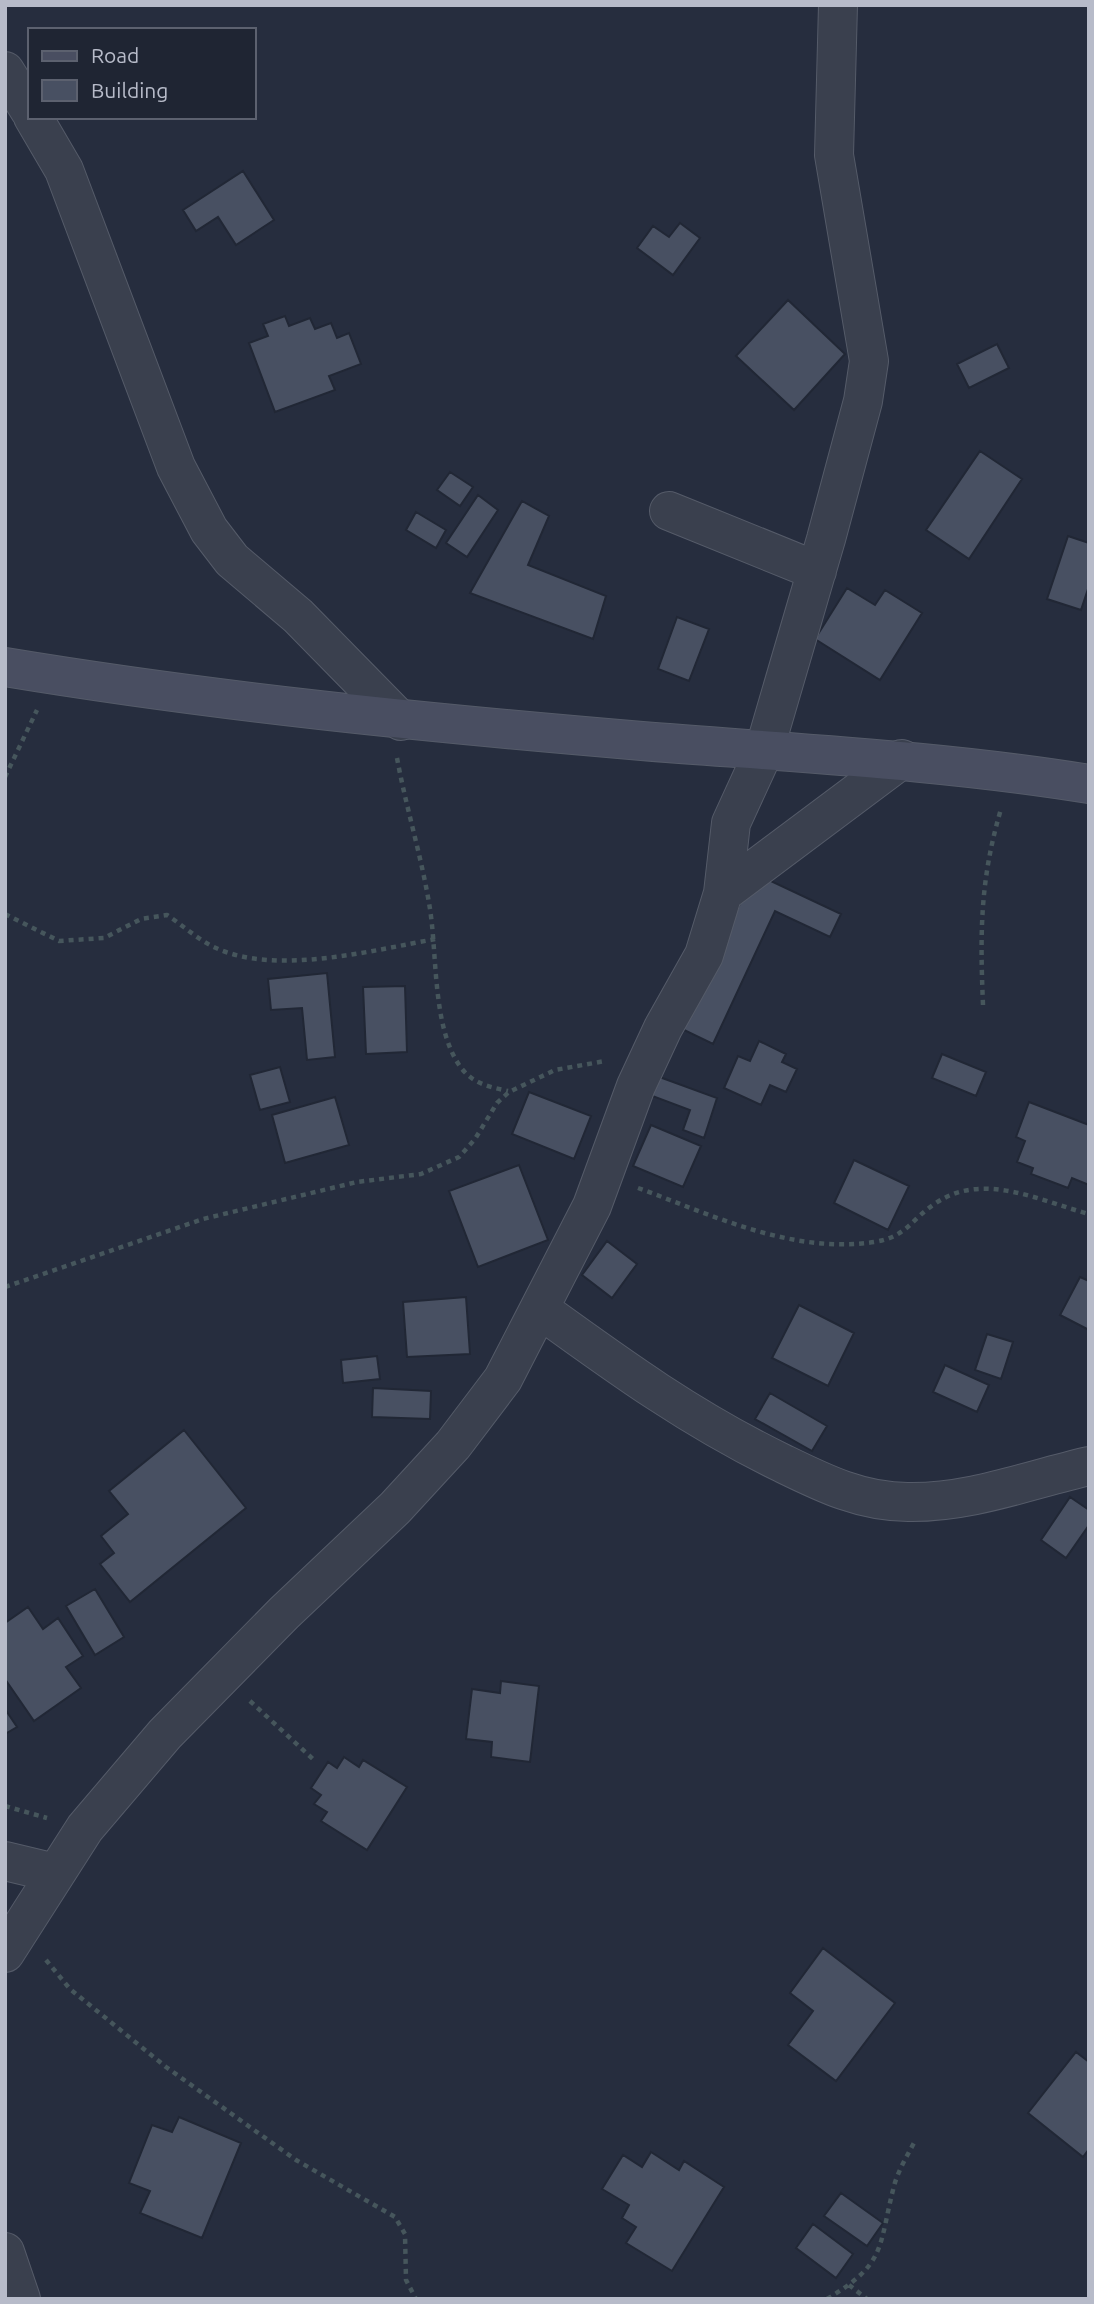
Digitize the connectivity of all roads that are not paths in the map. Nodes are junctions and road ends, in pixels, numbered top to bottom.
1 (838, 5) edge
2 (5, 71) edge
3 (28, 108) edge
4 (34, 119) edge
5 (669, 512) dead end
6 (817, 571) junction
7 (5, 667) edge
8 (395, 720) junction
9 (764, 751) junction
10 (902, 759) junction
11 (1089, 784) edge
12 (723, 893) junction
13 (541, 1310) junction
14 (1089, 1466) edge
15 (5, 1861) edge
16 (55, 1873) junction
17 (14, 1939) edge
18 (5, 2252) edge
19 (21, 2299) edge

1 - 6 street
2 - 3 street
4 - 8 street
5 - 6 street
6 - 9 street
7 - 8 main road
8 - 9 main road
9 - 10 main road
9 - 12 street
10 - 11 main road
10 - 12 street
12 - 13 street
13 - 14 street
13 - 16 street
15 - 16 street
16 - 17 street
18 - 19 street

